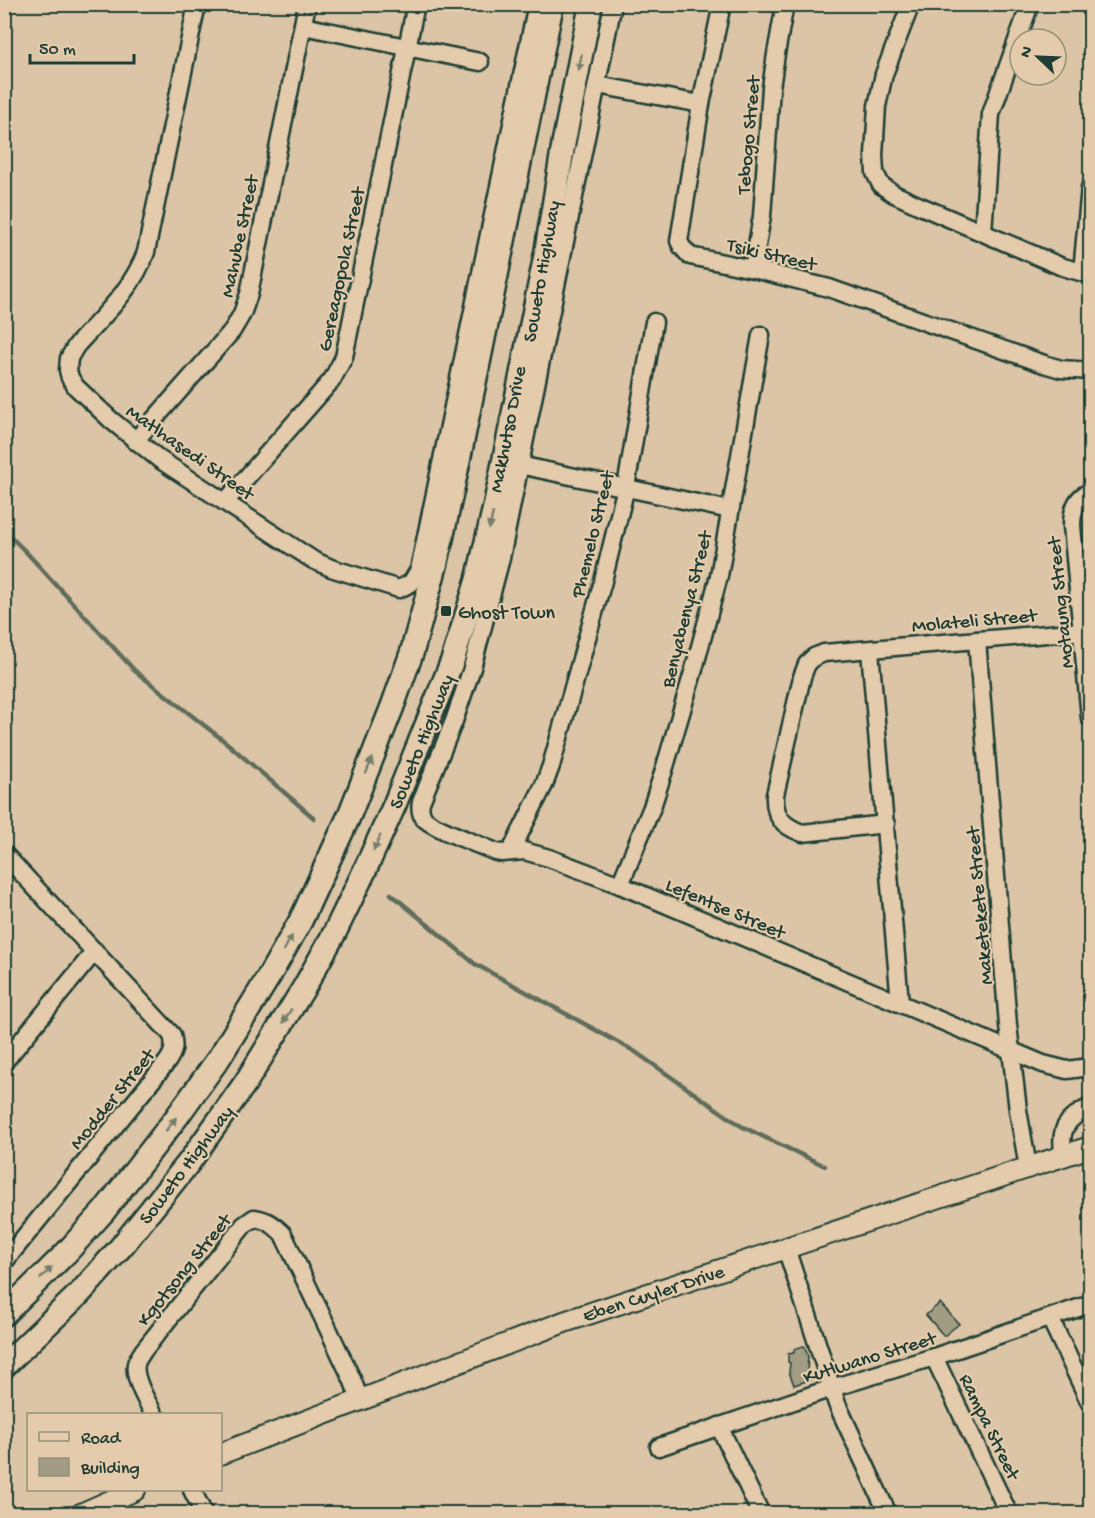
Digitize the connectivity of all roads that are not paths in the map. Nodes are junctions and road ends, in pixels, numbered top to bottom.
1 (196, 4) edge
2 (307, 4) edge
3 (416, 4) edge
4 (537, 4) edge
5 (552, 4) edge
6 (591, 4) edge
7 (613, 4) edge
8 (722, 4) edge
9 (785, 4) edge
10 (911, 4) edge
11 (1029, 4) edge
12 (303, 26) junction
13 (407, 47) junction
14 (480, 62) dead end
15 (597, 85) junction
16 (701, 104) junction
17 (1090, 187) edge
18 (982, 232) junction
19 (753, 269) junction
20 (1086, 273) edge
21 (654, 322) dead end
22 (761, 335) dead end
23 (1090, 371) edge
24 (135, 441) junction
25 (511, 464) junction
26 (626, 487) junction
27 (1090, 492) edge
28 (225, 502) junction
29 (730, 510) junction
30 (1083, 631) junction
31 (977, 640) junction
32 (870, 650) junction
33 (1090, 718) edge
34 (423, 817) joint
35 (886, 824) junction
36 (512, 851) junction
37 (4, 854) edge
38 (620, 885) junction
39 (95, 951) junction
40 (900, 1003) junction
41 (1011, 1051) junction
42 (4, 1062) edge
43 (1090, 1067) edge
44 (1090, 1107) edge
45 (1090, 1147) edge
46 (1064, 1156) junction
47 (1028, 1167) junction
48 (786, 1248) junction
49 (4, 1262) edge
50 (1090, 1304) edge
51 (4, 1314) edge
52 (1050, 1318) junction
53 (934, 1358) junction
54 (4, 1366) edge
55 (832, 1388) junction
56 (360, 1400) junction
57 (1090, 1403) edge
58 (154, 1413) edge
59 (719, 1426) junction
60 (659, 1447) dead end
61 (222, 1453) edge
62 (133, 1491) edge
63 (192, 1491) edge
64 (81, 1514) edge
65 (204, 1514) edge
66 (761, 1514) edge
67 (888, 1514) edge
68 (1009, 1514) edge

1 - 24 street, Matlhasedi Street
2 - 12 street, Mahube Street
3 - 13 street, Gereagopola Street
4 - 28 street, Matlhasedi Street
51 -> 5 main road, Soweto Highway
6 -> 25 main road, Soweto Highway
7 - 15 street, Makhutso Drive
8 - 16 street, Tsiki Street
9 - 19 street, Tebogo Street
10 - 18 street
11 - 18 street
12 - 13 street
12 - 24 street, Mahube Street
13 - 14 street
13 - 28 street, Gereagopola Street
15 - 16 street
15 - 25 street, Makhutso Drive
16 - 19 street, Tsiki Street
17 - 20 street
18 - 20 street
19 - 23 street, Tsiki Street
21 - 26 street, Phemelo Street
22 - 29 street, Benyabenya Street
24 - 28 street, Matlhasedi Street
25 - 26 street
25 - 34 street, Makhutso Drive
25 -> 54 main road, Soweto Highway
26 - 29 street
26 - 36 street, Phemelo Street
27 - 30 street, Motaung Street
29 - 38 street, Benyabenya Street
30 - 31 street, Molateli Street
30 - 33 street, Motaung Street
31 - 32 street, Molateli Street
31 - 41 street, Maketekete Street
32 - 35 street
32 - 35 street, Molateli Street
34 - 36 street, Lefentse Street
35 - 40 street
36 - 38 street, Lefentse Street
37 - 39 street, Modder Street
38 - 40 street, Lefentse Street
39 - 42 street
39 - 49 street, Modder Street
40 - 41 street, Lefentse Street
41 - 43 street
41 - 47 street, Maketekete Street
44 - 46 street
45 - 46 street, Eben Cuyler Drive
46 - 47 street, Eben Cuyler Drive
47 - 48 street, Eben Cuyler Drive
48 - 55 street
48 - 56 street, Eben Cuyler Drive
50 - 52 street, Kutlwano Street
52 - 53 street, Kutlwano Street
52 - 57 street
53 - 55 street, Kutlwano Street
53 - 68 street, Rampa Street
55 - 59 street, Kutlwano Street
55 - 67 street
56 - 58 street, Kgotsong Street
56 - 61 street, Eben Cuyler Drive
59 - 60 street, Kutlwano Street
59 - 66 street
62 - 64 street
63 - 65 street

